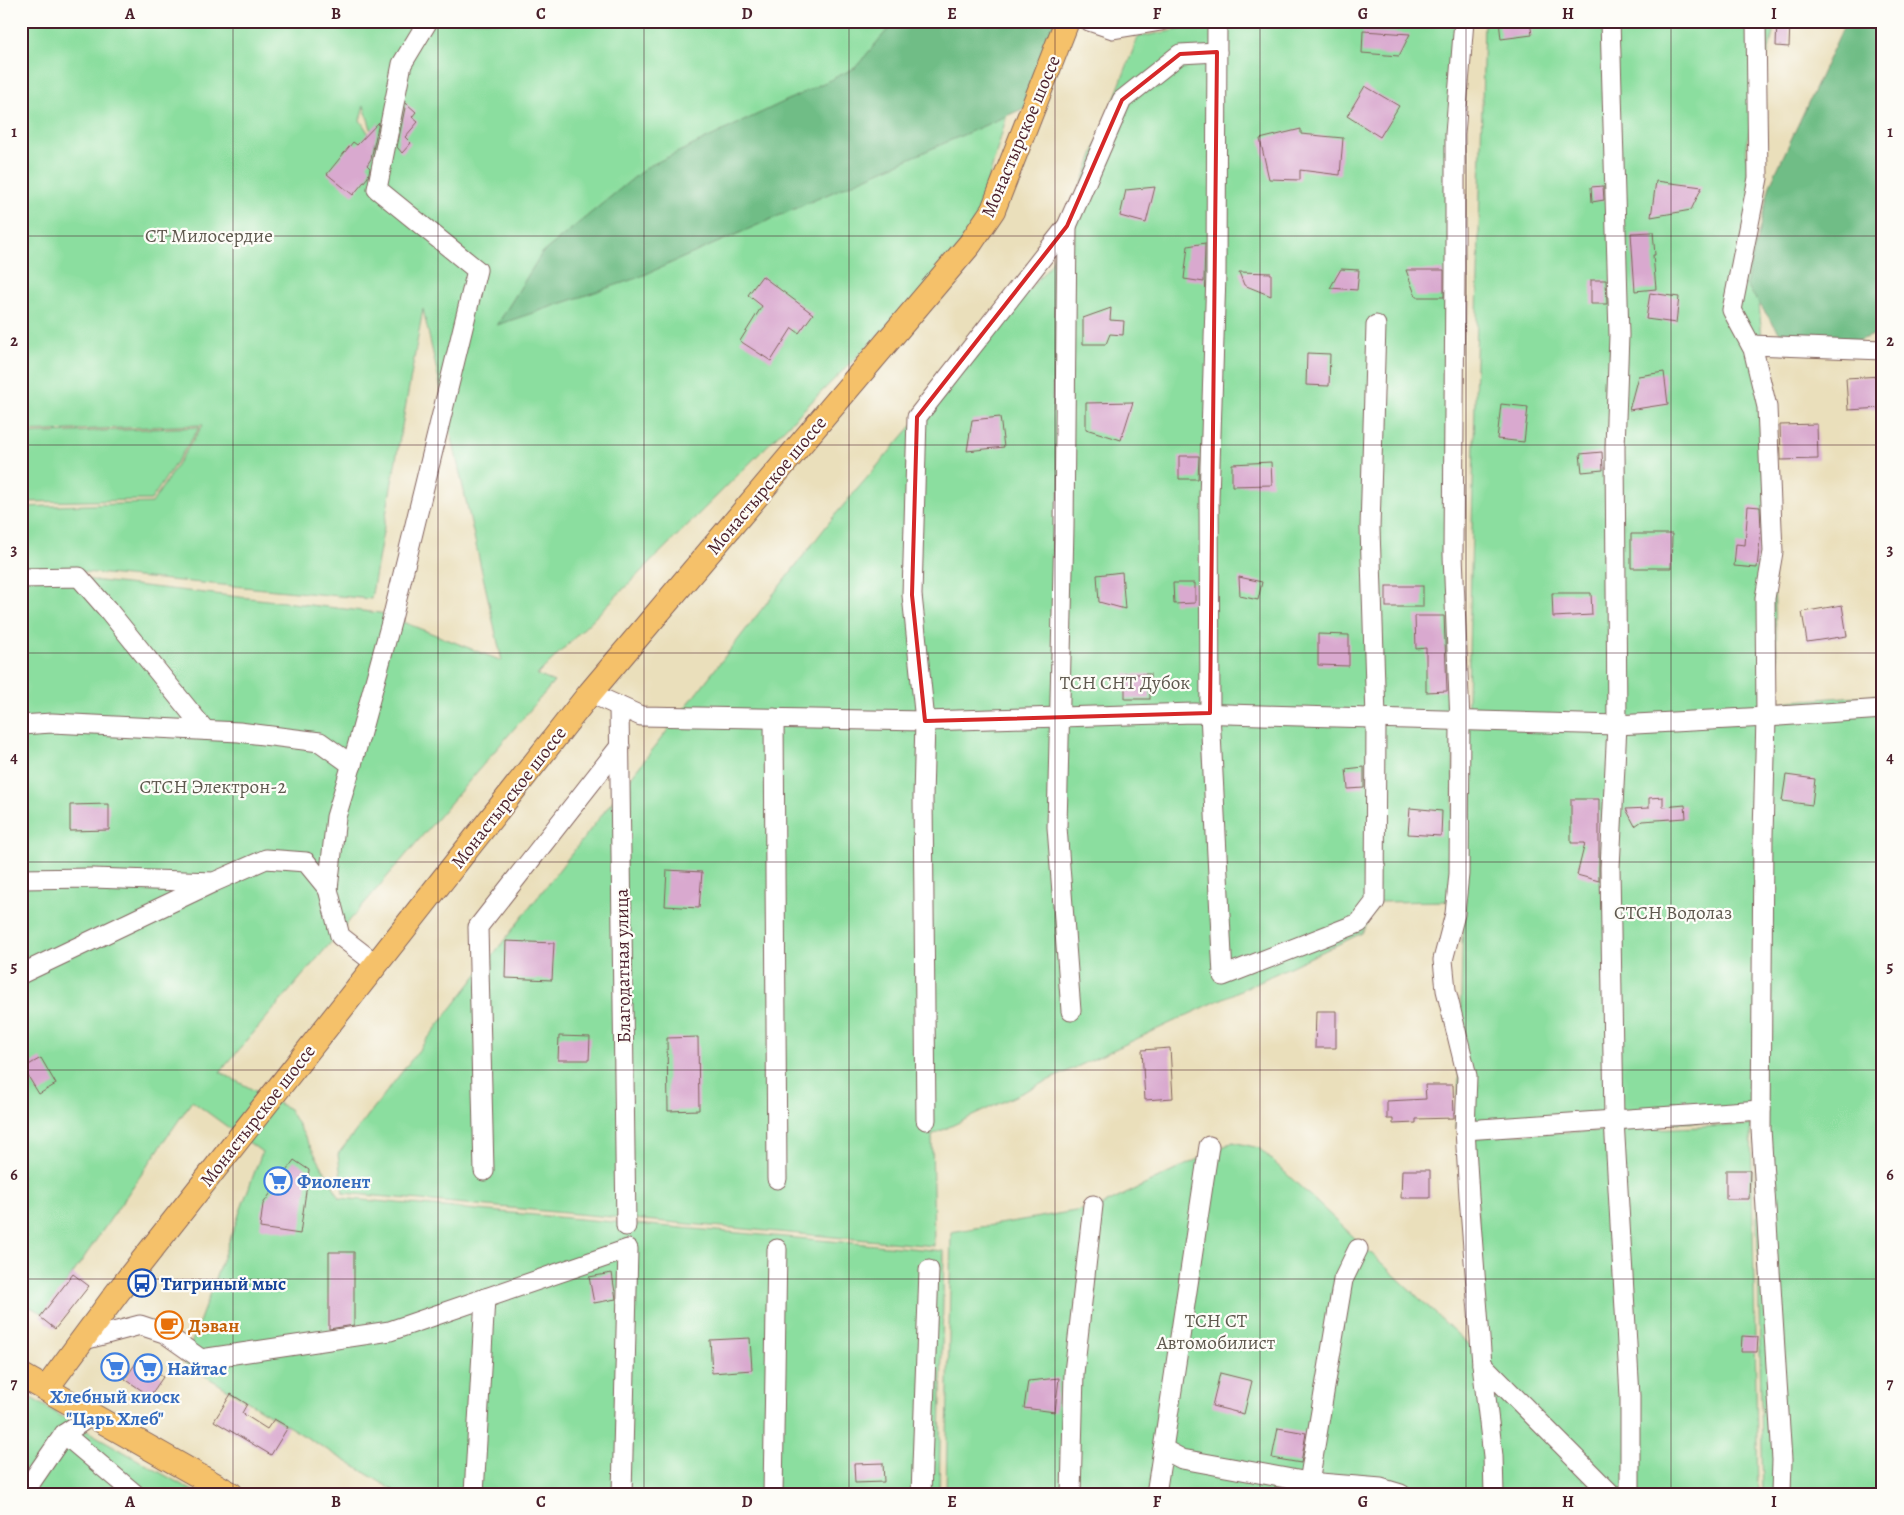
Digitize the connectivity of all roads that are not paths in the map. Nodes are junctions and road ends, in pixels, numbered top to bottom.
1 (428, 21) edge
2 (1067, 21) edge
3 (1089, 21) edge
4 (1161, 21) edge
5 (1217, 21) edge
6 (1464, 21) edge
7 (1610, 21) edge
8 (1756, 21) edge
9 (1217, 52) junction
10 (1067, 226) junction
11 (1376, 325) dead end
12 (1751, 345) junction
13 (1883, 350) edge
14 (21, 578) edge
15 (590, 693) junction
16 (619, 706) junction
17 (1883, 709) edge
18 (1210, 713) junction
19 (1059, 717) junction
20 (774, 718) junction
21 (1376, 718) junction
22 (1766, 718) junction
23 (925, 721) junction
24 (1460, 722) junction
25 (21, 725) edge
26 (1617, 725) junction
27 (205, 730) junction
28 (620, 746) junction
29 (352, 765) junction
30 (21, 879) edge
31 (214, 882) junction
32 (328, 890) junction
33 (376, 964) junction
34 (21, 974) edge
35 (1071, 1011) dead end
36 (1762, 1110) junction
37 (926, 1120) dead end
38 (1614, 1120) junction
39 (1465, 1130) junction
40 (1209, 1146) dead end
41 (484, 1171) dead end
42 (777, 1179) dead end
43 (1093, 1205) dead end
44 (626, 1226) dead end
45 (777, 1249) dead end
46 (1358, 1249) dead end
47 (929, 1270) dead end
48 (485, 1298) junction
49 (80, 1341) junction
50 (1482, 1364) junction
51 (21, 1375) edge
52 (46, 1389) junction
53 (92, 1415) junction
54 (64, 1434) junction
55 (1164, 1449) junction
56 (1308, 1488) edge
57 (23, 1494) edge
58 (135, 1494) edge
59 (231, 1494) edge
60 (474, 1494) edge
61 (622, 1494) edge
62 (773, 1494) edge
63 (920, 1494) edge
64 (1071, 1494) edge
65 (1156, 1494) edge
66 (1401, 1494) edge
67 (1494, 1494) edge
68 (1611, 1494) edge
69 (1630, 1494) edge
70 (1781, 1494) edge

1 - 29 street
2 - 15 main road, Монастырское шоссе
3 - 4 street
5 - 9 street
6 - 24 street
7 - 26 street
8 - 12 street
9 - 10 street
9 - 18 street
10 - 19 street
10 - 23 street
11 - 21 street
12 - 13 street
12 - 22 street
14 - 27 street
15 - 16 street
15 - 33 main road, Монастырское шоссе
16 - 20 street
16 - 28 street, Благодатная улица
17 - 22 street
18 - 19 street
18 - 21 street
18 - 21 street
19 - 23 street
19 - 35 street
20 - 23 street
20 - 42 street
21 - 24 street
22 - 26 street
22 - 36 street
23 - 37 street
24 - 26 street
24 - 39 street
25 - 27 street
26 - 38 street
27 - 29 street
28 - 41 street
28 - 44 street, Благодатная улица
29 - 32 street
30 - 31 street
31 - 32 street
31 - 34 street
32 - 33 street
33 - 49 main road, Монастырское шоссе
36 - 38 street
36 - 70 street
38 - 39 street
38 - 69 street
39 - 50 street
40 - 55 street
43 - 64 street
45 - 62 street
46 - 56 street
47 - 63 street
48 - 49 street
48 - 60 street
48 - 61 street
49 - 52 main road, Монастырское шоссе
50 - 67 street
50 - 68 street
51 - 52 main road
52 - 53 main road
53 - 54 street
53 - 59 main road
54 - 57 street
54 - 58 street
55 - 56 street
55 - 65 street
56 - 66 street

